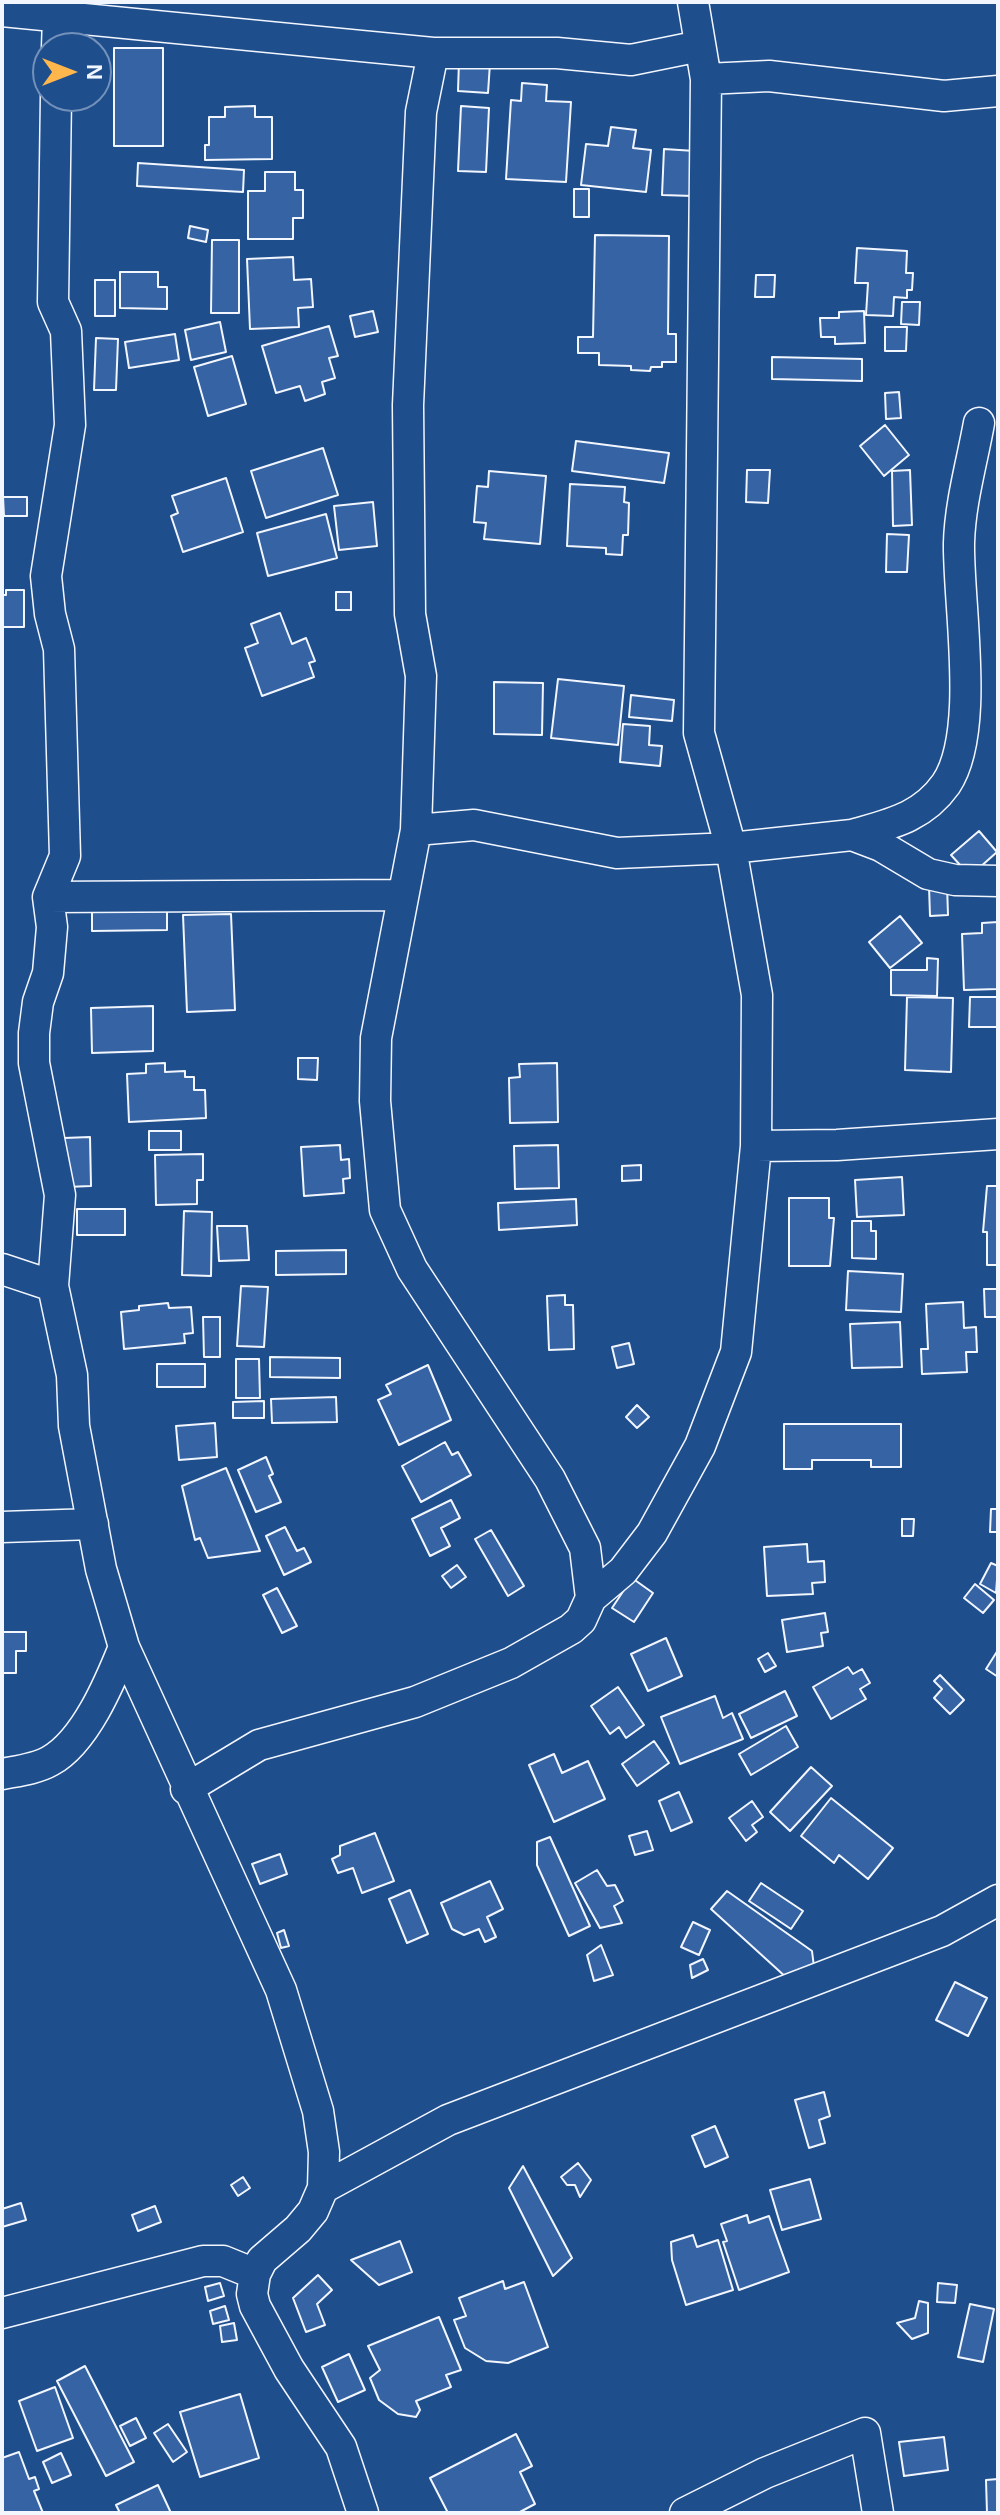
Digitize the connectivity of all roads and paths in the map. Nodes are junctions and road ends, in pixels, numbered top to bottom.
1 (693, 2) edge
2 (2, 11) edge
3 (58, 17) junction
4 (58, 32) edge
5 (700, 46) junction
6 (433, 53) junction
7 (706, 79) junction
8 (998, 91) edge
9 (56, 112) edge
10 (979, 423) dead end
11 (416, 830) junction
12 (852, 835) junction
13 (731, 848) junction
14 (998, 881) edge
15 (401, 895) junction
16 (48, 897) junction
17 (998, 1134) edge
18 (756, 1146) junction
19 (2, 1269) edge
20 (53, 1286) junction
21 (93, 1524) junction
22 (2, 1527) edge
23 (591, 1598) junction
24 (124, 1647) junction
25 (144, 1694) junction
26 (104, 1696) junction
27 (2, 1774) edge
28 (186, 1789) junction
29 (998, 1900) edge
30 (323, 2188) junction
31 (255, 2274) junction
32 (2, 2313) edge
33 (363, 2513) edge
34 (685, 2513) edge
35 (878, 2513) edge

1 - 5 street
2 - 3 street
3 - 4 street
3 - 6 street
5 - 6 street
5 - 7 street
6 - 11 street
7 - 8 street
7 - 13 street
9 - 16 street
10 - 12 street
11 - 13 street
11 - 15 street
12 - 13 street
12 - 14 street
13 - 18 street
15 - 16 street
15 - 23 street
16 - 20 street
17 - 18 street
18 - 23 street
19 - 20 street
20 - 21 street
21 - 22 street
21 - 24 street
23 - 28 street
24 - 25 street
24 - 26 street
25 - 26 street
25 - 28 street
26 - 27 street
28 - 30 street
29 - 30 street
30 - 31 street
31 - 32 street
31 - 33 street
34 - 35 street

